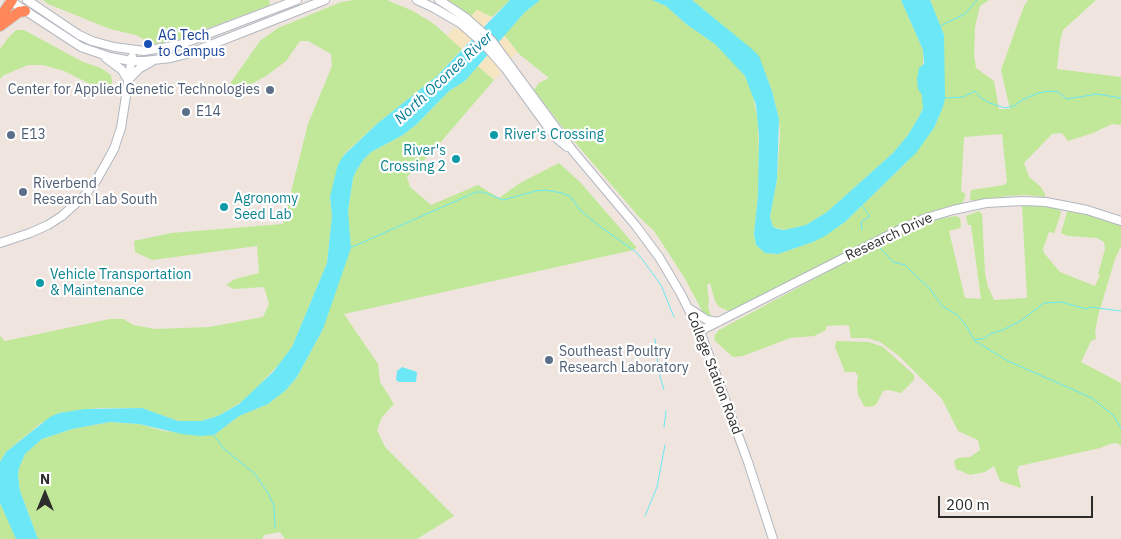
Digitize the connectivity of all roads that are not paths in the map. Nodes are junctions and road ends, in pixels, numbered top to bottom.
1 (11, 0) edge
2 (27, 0) edge
3 (297, 0) edge
4 (325, 0) edge
5 (416, 0) edge
6 (439, 0) edge
7 (25, 11) junction
8 (0, 18) edge
9 (462, 20) junction
10 (0, 26) edge
11 (133, 50) junction
12 (102, 55) junction
13 (132, 61) junction
14 (153, 61) junction
15 (128, 80) junction
16 (1121, 221) edge
17 (0, 243) edge
18 (689, 308) junction
19 (719, 322) junction
20 (700, 331) junction
21 (773, 539) edge

1 - 7 main road
1 - 8 highway
2 - 11 main road
3 - 11 main road
4 - 14 main road
5 - 9 main road, College Station Road
6 - 9 main road, College Station Road
7 - 10 highway
7 - 12 main road
9 - 18 main road, College Station Road
11 - 13 main road
12 - 13 main road
12 - 15 main road
13 - 14 main road
13 - 15 main road
14 - 15 main road
15 - 17 main road
16 - 19 main road, Research Drive
18 - 19 main road
18 - 20 main road, College Station Road
19 - 20 main road, Research Drive
20 - 21 main road, College Station Road

